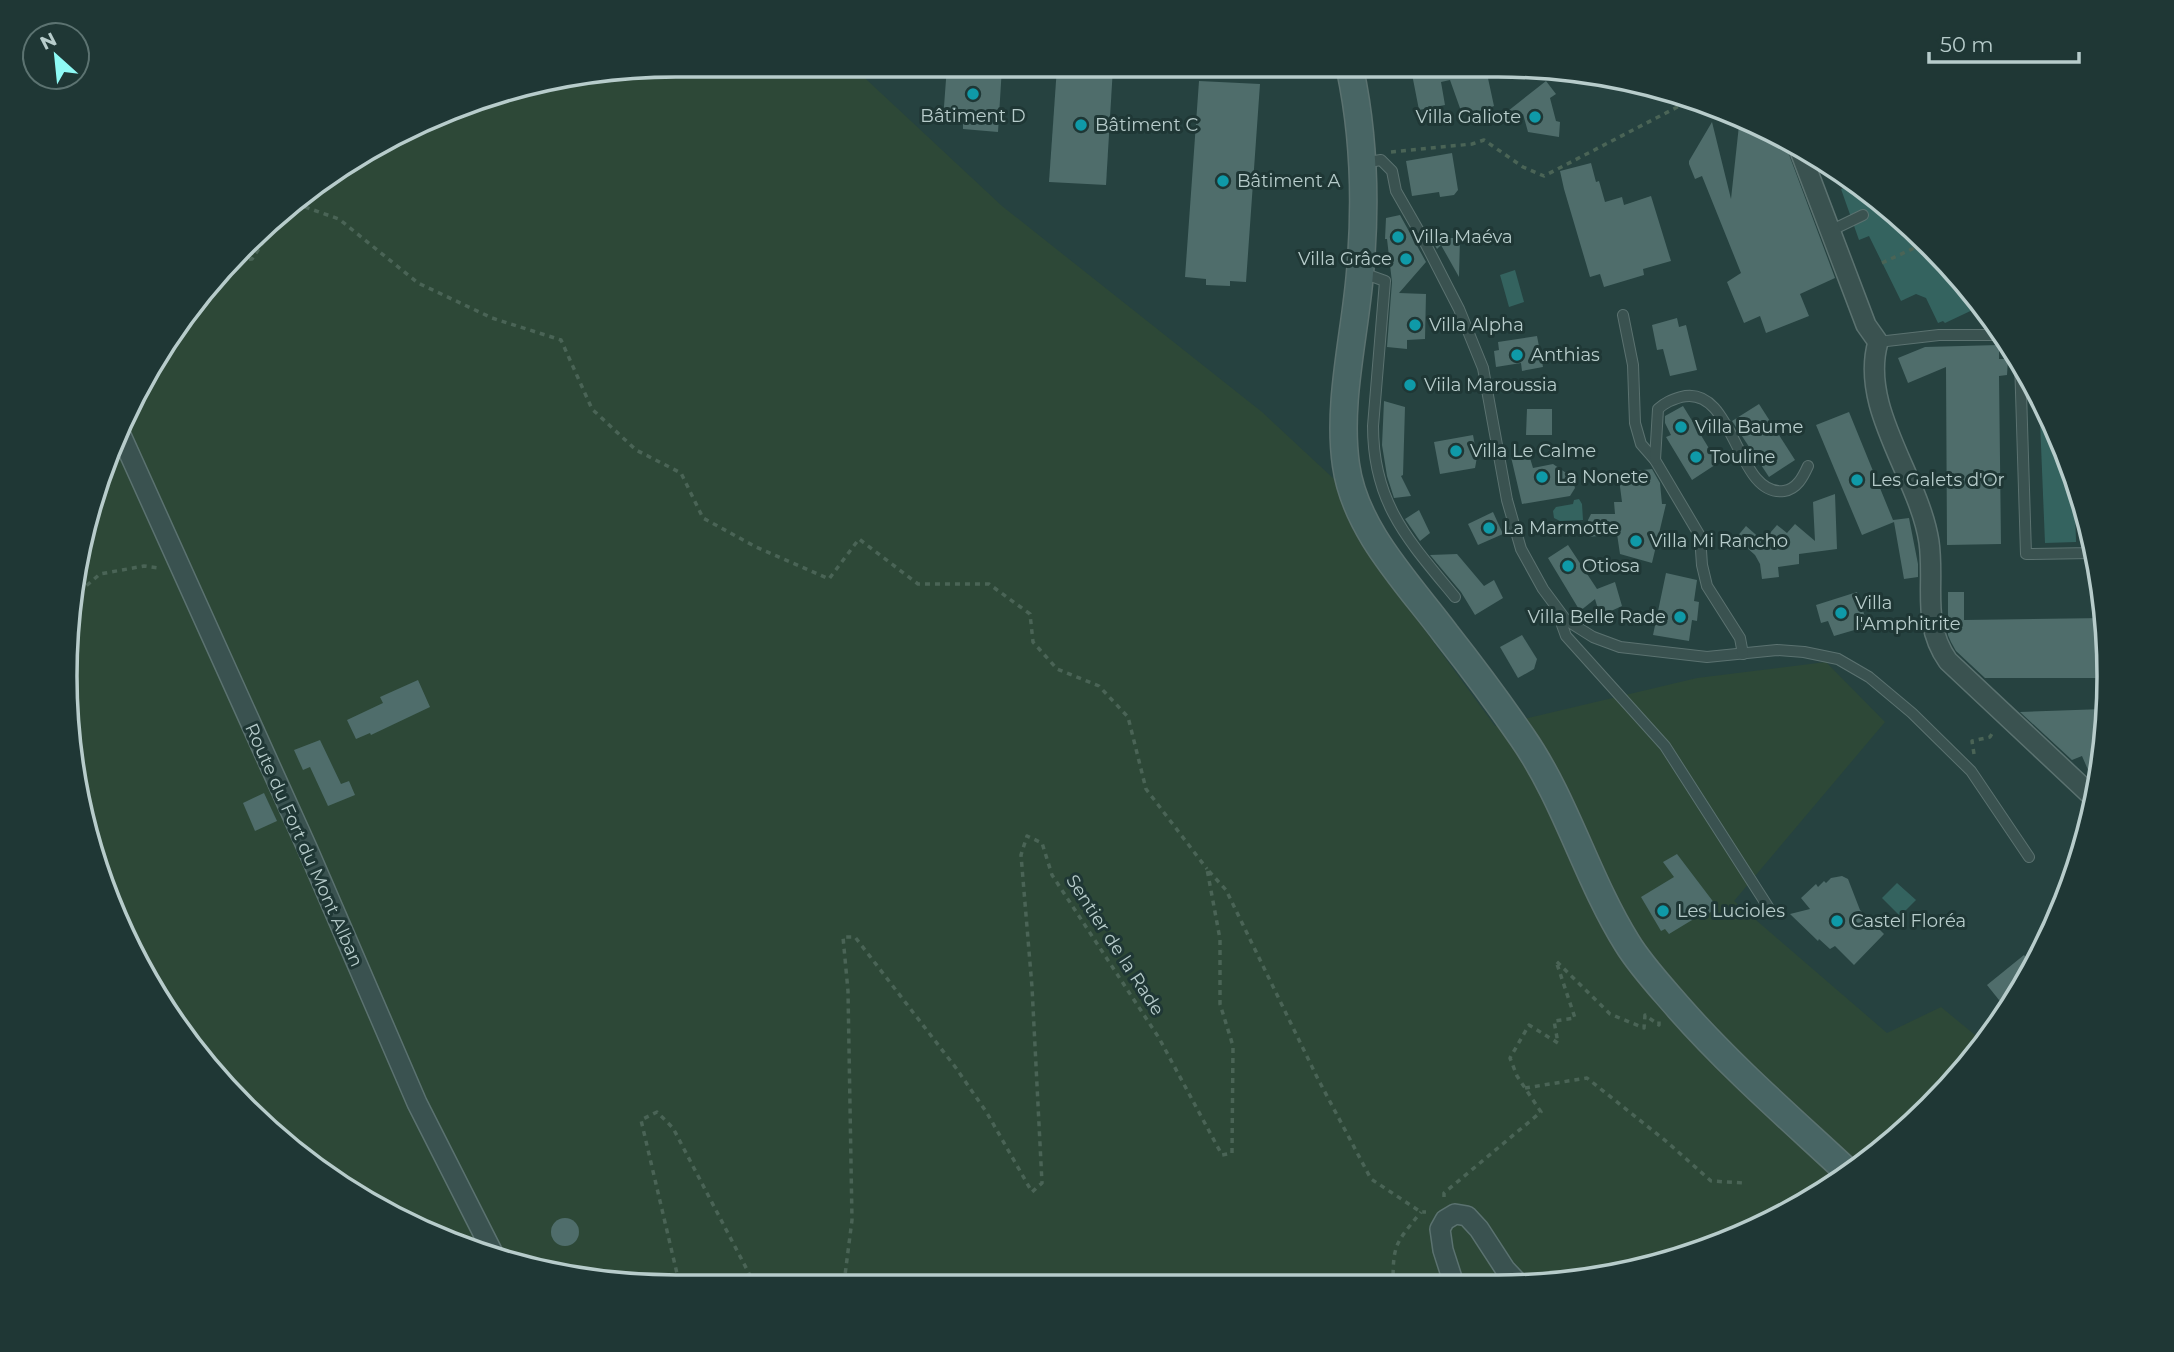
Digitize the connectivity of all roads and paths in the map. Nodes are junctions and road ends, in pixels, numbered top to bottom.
1 (1352, 77) edge
2 (1680, 106) edge
3 (1371, 161) junction
4 (1804, 161) edge
5 (304, 207) edge
6 (1863, 215) dead end
7 (1830, 231) junction
8 (263, 242) edge
9 (1916, 247) edge
10 (245, 260) edge
11 (1882, 263) dead end
12 (1360, 272) junction
13 (1623, 314) dead end
14 (1990, 335) edge
15 (1878, 342) junction
16 (2021, 384) edge
17 (125, 443) edge
18 (1655, 460) junction
19 (1808, 466) dead end
20 (2084, 553) edge
21 (182, 571) junction
22 (84, 588) edge
23 (1455, 597) dead end
24 (1566, 620) junction
25 (1743, 653) junction
26 (1987, 723) dead end
27 (1971, 771) junction
28 (2086, 790) edge
29 (2029, 857) dead end
30 (1207, 869) junction
31 (1772, 913) dead end
32 (1658, 1017) dead end
33 (1525, 1088) junction
34 (1842, 1166) edge
35 (1744, 1183) dead end
36 (1443, 1203) dead end
37 (1421, 1212) junction
38 (1432, 1212) dead end
39 (489, 1245) edge
40 (677, 1275) edge
41 (750, 1275) edge
42 (845, 1275) edge
43 (1393, 1275) edge
44 (1451, 1275) edge
45 (1510, 1275) edge

1 - 3 main road
2 - 3 path
3 - 12 main road
3 - 24 lane
4 - 7 street
5 - 30 path
6 - 7 lane
7 - 15 street
8 - 10 path
9 - 11 path
12 - 23 lane
12 - 34 main road
13 - 18 lane
14 - 15 lane
15 - 28 street
16 - 20 lane
17 - 21 street, Route du Fort du Mont Alban
18 - 19 lane
18 - 25 lane
21 - 22 path
21 - 39 street, Route du Fort du Mont Alban
24 - 25 lane
24 - 31 lane
25 - 27 lane
26 - 27 path
27 - 29 lane
30 - 37 path
30 - 42 path, Sentier de la Rade
32 - 33 path
33 - 35 path
33 - 36 path
37 - 38 path
37 - 43 path
40 - 41 path
44 - 45 street

